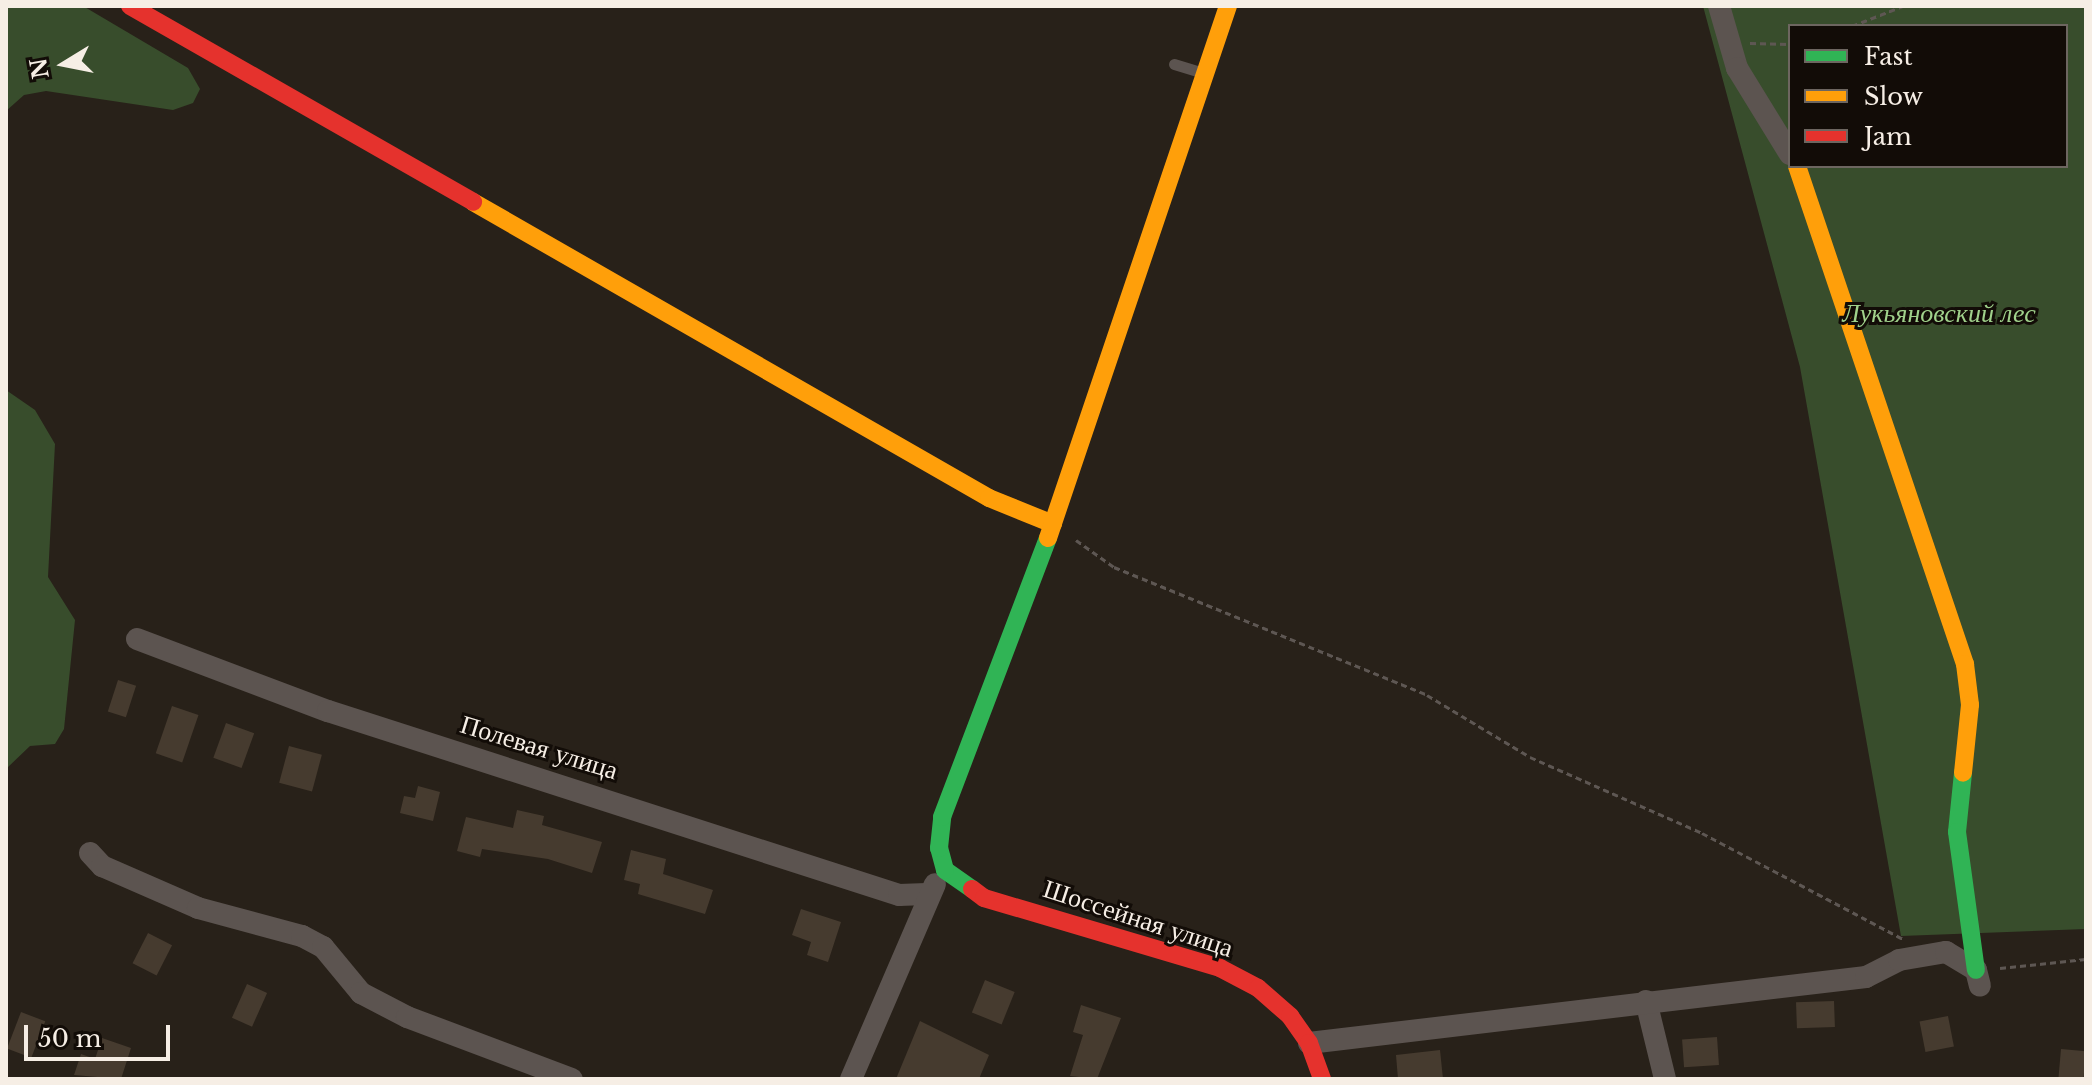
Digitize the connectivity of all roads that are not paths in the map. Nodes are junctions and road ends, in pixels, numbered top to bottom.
1 (130, 6) edge
2 (1228, 6) edge
3 (1719, 6) edge
4 (1174, 64) dead end
5 (1205, 74) junction
6 (1788, 151) edge
7 (1798, 168) edge
8 (1053, 524) junction
9 (137, 639) dead end
10 (90, 853) dead end
11 (945, 870) junction
12 (927, 894) junction
13 (1978, 978) joint
14 (1646, 1001) junction
15 (1309, 1043) junction
16 (572, 1079) edge
17 (851, 1079) edge
18 (1322, 1079) edge
19 (1665, 1079) edge

1 - 8 street
2 - 5 street
3 - 6 street
4 - 5 lane
5 - 8 street
7 - 13 street
8 - 11 street
9 - 12 street, Полевая улица
10 - 16 street
11 - 12 street
11 - 15 street, Шоссейная улица
12 - 17 street
13 - 14 street
14 - 15 street
14 - 19 street
15 - 18 street, Шоссейная улица

